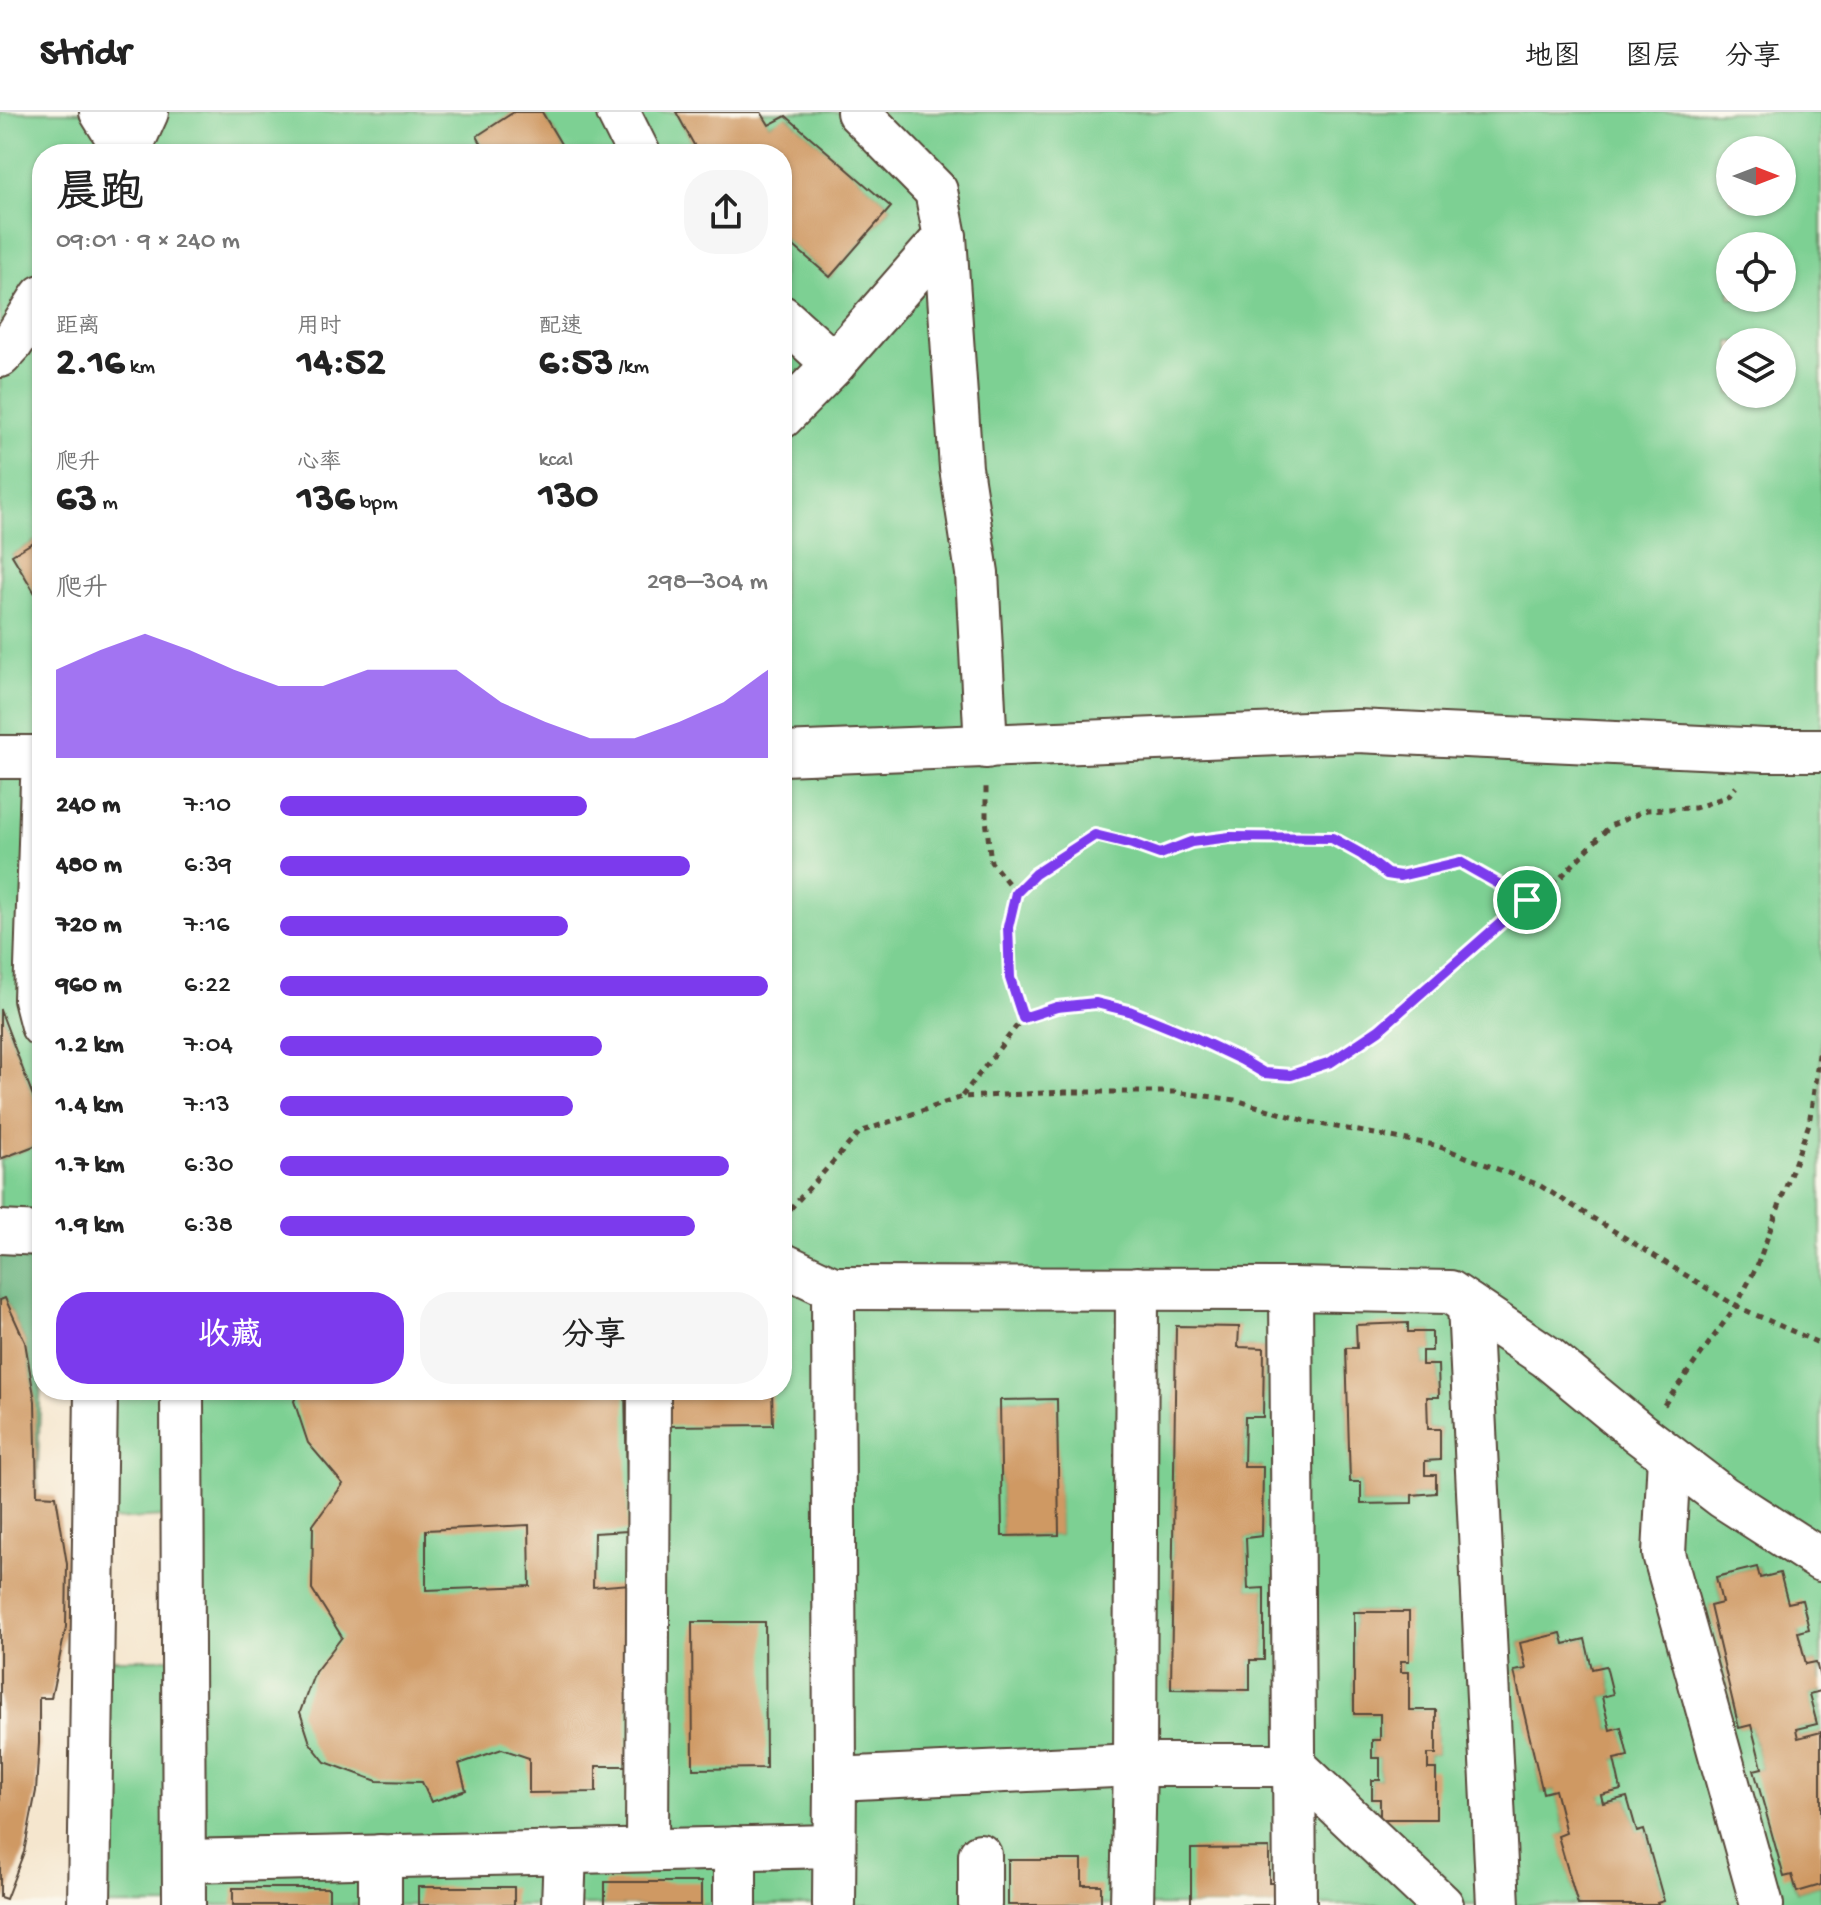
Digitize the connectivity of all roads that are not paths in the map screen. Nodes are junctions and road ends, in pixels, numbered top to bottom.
1 (101, 112) edge
2 (147, 112) edge
3 (618, 112) edge
4 (858, 112) edge
5 (121, 144) edge
6 (132, 144) edge
7 (634, 144) edge
8 (945, 237) junction
9 (32, 312) edge
10 (792, 326) edge
11 (0, 356) edge
12 (834, 364) junction
13 (792, 407) edge
14 (986, 747) junction
15 (1821, 750) edge
16 (792, 754) edge
17 (0, 757) edge
18 (32, 757) edge
19 (0, 1232) edge
20 (32, 1234) edge
21 (792, 1269) edge
22 (833, 1288) junction
23 (1137, 1288) junction
24 (1291, 1289) junction
25 (1469, 1305) junction
26 (96, 1400) edge
27 (182, 1400) edge
28 (649, 1400) edge
29 (1654, 1445) junction
30 (1821, 1560) edge
31 (1135, 1765) junction
32 (1294, 1765) junction
33 (835, 1779) junction
34 (834, 1846) junction
35 (735, 1848) junction
36 (647, 1850) junction
37 (565, 1852) junction
38 (980, 1855) dead end
39 (380, 1856) junction
40 (184, 1861) junction
41 (89, 1905) edge
42 (184, 1905) edge
43 (380, 1905) edge
44 (563, 1905) edge
45 (735, 1905) edge
46 (834, 1905) edge
47 (980, 1905) edge
48 (1132, 1905) edge
49 (1295, 1905) edge
50 (1442, 1905) edge
51 (1498, 1905) edge
52 (1762, 1905) edge

1 - 5 street
2 - 6 street
3 - 7 street
4 - 8 street
8 - 12 street
8 - 14 street
9 - 11 street
10 - 12 street
12 - 13 street
14 - 15 street
14 - 16 street
17 - 18 street
19 - 20 street
21 - 22 street
22 - 23 street
22 - 33 street
23 - 24 street
23 - 31 street
24 - 25 street
24 - 32 street
25 - 29 street
25 - 51 street
26 - 41 street
27 - 40 street
28 - 36 street
29 - 30 street
29 - 52 street
31 - 32 street
31 - 33 street
31 - 48 street
32 - 49 street
32 - 50 street
33 - 34 street
34 - 35 street
34 - 46 street
35 - 36 street
35 - 45 street
36 - 37 street
37 - 39 street
37 - 44 street
38 - 47 street
39 - 40 street
39 - 43 street
40 - 42 street

